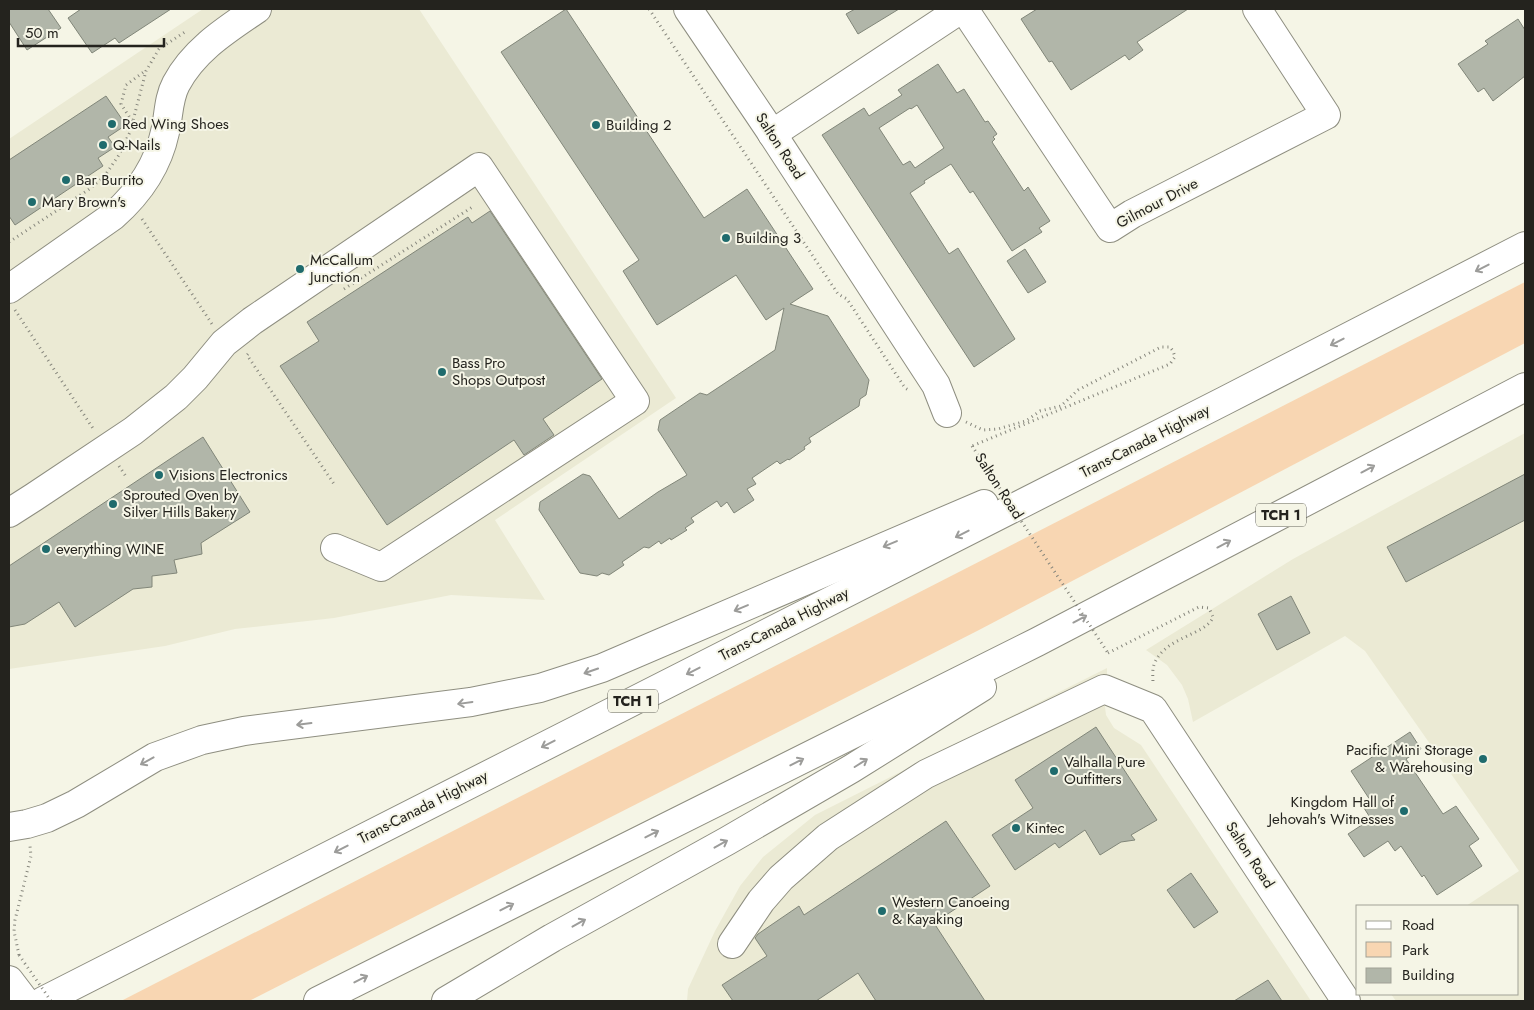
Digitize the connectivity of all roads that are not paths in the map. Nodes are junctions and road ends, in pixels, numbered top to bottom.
1 (257, 9) edge
2 (688, 9) edge
3 (963, 9) edge
4 (1257, 9) edge
5 (772, 134) junction
6 (1525, 246) edge
7 (11, 298) edge
8 (1525, 387) edge
9 (1224, 400) junction
10 (947, 413) dead end
11 (9, 512) edge
12 (335, 548) dead end
13 (1037, 642) junction
14 (19, 834) edge
15 (552, 938) junction
16 (732, 944) dead end
17 (14, 968) edge
18 (25, 1001) edge
19 (43, 1001) edge
20 (318, 1001) edge
21 (446, 1001) edge
22 (473, 1001) edge
23 (1346, 1001) edge

1 - 7 main road
2 - 5 main road, Salton Road
3 - 4 main road, Gilmour Drive
3 - 5 main road, Gilmour Drive
5 - 10 main road, Salton Road
6 -> 9 main road, Trans-Canada Highway / TCH 1
13 -> 8 main road, TCH 1
9 -> 14 main road
9 -> 19 main road, Trans-Canada Highway / TCH 1
11 - 12 main road
15 -> 13 main road
20 -> 13 main road, TCH 1
15 - 21 main road
15 - 22 main road
16 - 23 main road, Salton Road
17 - 18 main road

